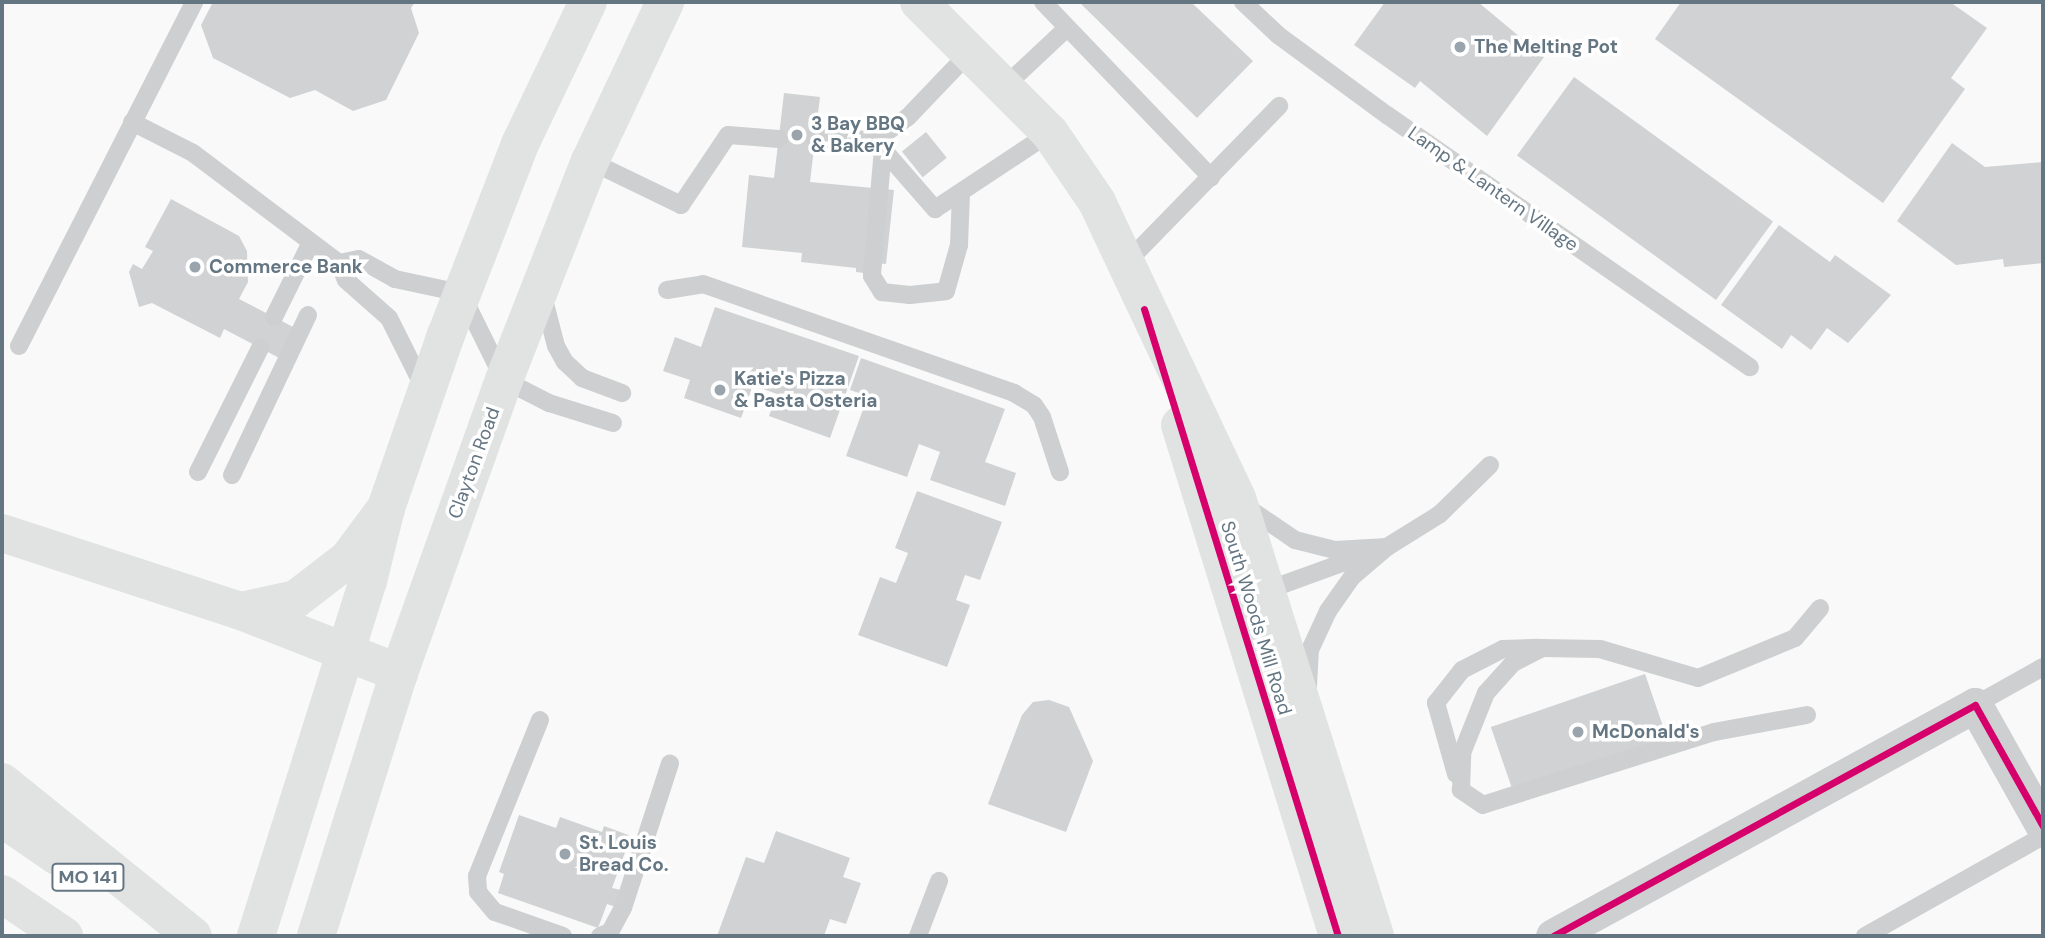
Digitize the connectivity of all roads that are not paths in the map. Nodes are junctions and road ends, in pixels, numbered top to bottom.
1 (194, 2) edge
2 (588, 2) edge
3 (897, 2) edge
4 (919, 2) edge
5 (945, 2) edge
6 (1043, 2) edge
7 (1243, 2) edge
8 (666, 7) edge
9 (1066, 29) junction
10 (972, 50) junction
11 (1005, 86) junction
12 (1279, 106) dead end
13 (132, 122) junction
14 (1050, 133) junction
15 (815, 138) dead end
16 (779, 139) dead end
17 (879, 145) junction
18 (590, 161) junction
19 (1211, 177) junction
20 (961, 194) junction
21 (310, 244) junction
22 (339, 263) junction
23 (1125, 264) junction
24 (542, 289) junction
25 (667, 290) dead end
26 (461, 293) junction
27 (1144, 309) junction
28 (308, 315) dead end
29 (274, 317) dead end
30 (19, 346) dead end
31 (260, 348) dead end
32 (1750, 367) dead end
33 (504, 380) junction
34 (426, 393) junction
35 (622, 393) dead end
36 (612, 423) dead end
37 (1490, 465) dead end
38 (198, 472) dead end
39 (1060, 472) dead end
40 (232, 475) dead end
41 (1237, 498) junction
42 (386, 508) junction
43 (2, 533) edge
44 (1387, 547) junction
45 (1251, 596) junction
46 (1820, 608) dead end
47 (241, 611) junction
48 (1542, 648) junction
49 (343, 654) junction
50 (2043, 667) edge
51 (399, 673) junction
52 (1975, 705) junction
53 (1306, 710) junction
54 (1807, 715) dead end
55 (540, 720) dead end
56 (670, 763) dead end
57 (2, 782) edge
58 (1461, 790) junction
59 (2, 818) edge
60 (2043, 826) edge
61 (2043, 836) edge
62 (939, 881) dead end
63 (2, 894) edge
64 (1369, 932) edge
65 (64, 936) edge
66 (174, 936) edge
67 (193, 936) edge
68 (257, 936) edge
69 (316, 936) edge
70 (563, 936) edge
71 (600, 936) edge
72 (918, 936) edge
73 (1553, 936) edge
74 (1864, 936) edge

1 - 13 lane
2 - 26 main road
3 - 10 main road
4 - 10 main road, South Woods Mill Road
5 - 10 main road
6 - 9 lane
7 - 32 lane, Lamp & Lantern Village
8 - 18 main road, Clayton Road
9 - 11 lane
9 - 19 lane
10 - 11 main road, South Woods Mill Road
10 - 17 lane
11 - 14 main road, South Woods Mill Road
12 - 19 lane
13 - 21 lane
13 - 30 lane
14 - 20 lane
14 - 23 main road, South Woods Mill Road
15 - 17 lane
16 - 18 lane
17 - 20 lane
17 - 20 lane
18 - 24 main road, Clayton Road
19 - 23 lane
21 - 22 lane
21 - 29 lane
22 - 26 lane
22 - 34 lane
23 - 27 main road, South Woods Mill Road
24 - 33 main road, Clayton Road
24 - 35 lane
25 - 39 lane
26 - 33 lane
26 - 34 main road
27 - 41 main road, South Woods Mill Road
27 - 45 main road, South Woods Mill Road
28 - 40 lane
31 - 38 lane
33 - 36 lane
33 - 51 main road, Clayton Road
34 - 42 main road
37 - 44 lane
41 - 44 lane
41 - 45 main road, South Woods Mill Road
42 - 47 main road
42 - 49 main road
43 - 47 main road
44 - 45 lane
44 - 53 lane
45 - 53 main road, South Woods Mill Road
45 - 64 main road, South Woods Mill Road
46 - 48 lane
47 - 49 main road
48 - 58 lane
48 - 58 lane
49 - 51 main road
49 - 68 main road
50 - 52 lane
51 - 69 main road, Clayton Road
52 - 60 street
52 - 73 street
53 - 64 main road, South Woods Mill Road
54 - 58 lane
55 - 70 lane
56 - 71 lane
57 - 67 main road
59 - 66 main road, MO 141
61 - 74 lane
62 - 72 lane
63 - 65 main road

